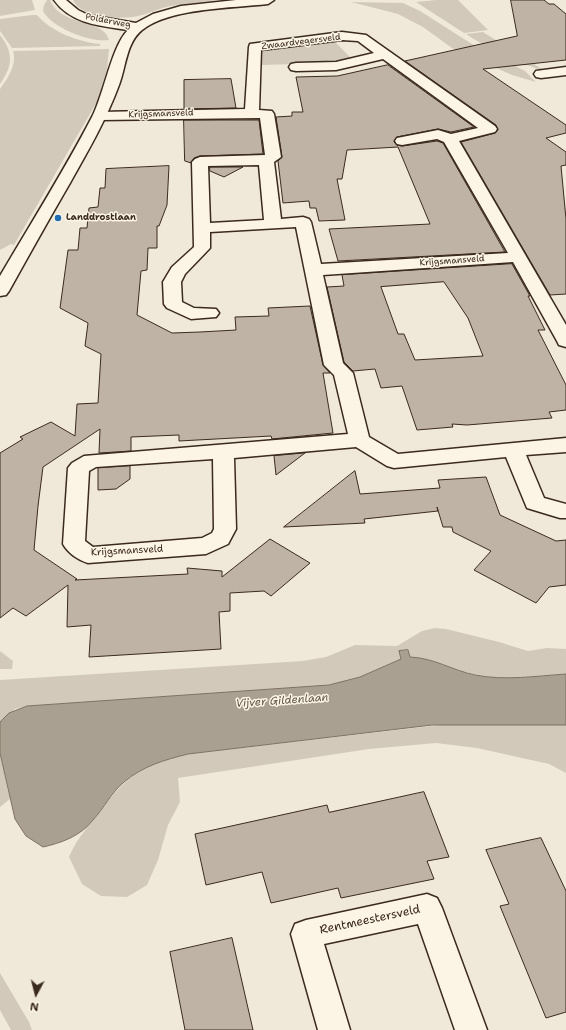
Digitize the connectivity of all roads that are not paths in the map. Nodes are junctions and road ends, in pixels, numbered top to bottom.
1 (60, 0) edge
2 (268, 0) edge
3 (138, 27) junction
4 (385, 55) junction
5 (296, 67) dead end
6 (566, 71) edge
7 (541, 74) dead end
8 (252, 113) junction
9 (100, 116) junction
10 (450, 139) junction
11 (402, 141) dead end
12 (266, 160) junction
13 (273, 224) junction
14 (202, 228) junction
15 (519, 257) junction
16 (313, 270) junction
17 (0, 291) edge
18 (210, 313) dead end
19 (560, 319) edge
20 (566, 341) edge
21 (360, 440) junction
22 (566, 445) edge
23 (513, 450) junction
24 (223, 452) junction
25 (566, 511) edge
26 (334, 1030) edge
27 (471, 1030) edge

1 - 3 street, Polderweg
2 - 3 street
3 - 9 street
4 - 5 street
4 - 8 street, Zwaardvegersveld
4 - 10 street, Zwaardvegersveld
6 - 7 street
8 - 9 street, Krijgsmansveld
8 - 12 street, Krijgsmansveld
9 - 17 street
10 - 11 street, Zwaardvegersveld
10 - 15 street
12 - 13 street, Krijgsmansveld
12 - 14 street
13 - 14 street
13 - 16 street
14 - 18 street
15 - 16 street, Krijgsmansveld
15 - 19 street
16 - 21 street
19 - 20 street
21 - 23 street
21 - 24 street, Krijgsmansveld
22 - 23 street
23 - 25 street
24 - 24 street, Krijgsmansveld
26 - 27 street, Rentmeestersveld

